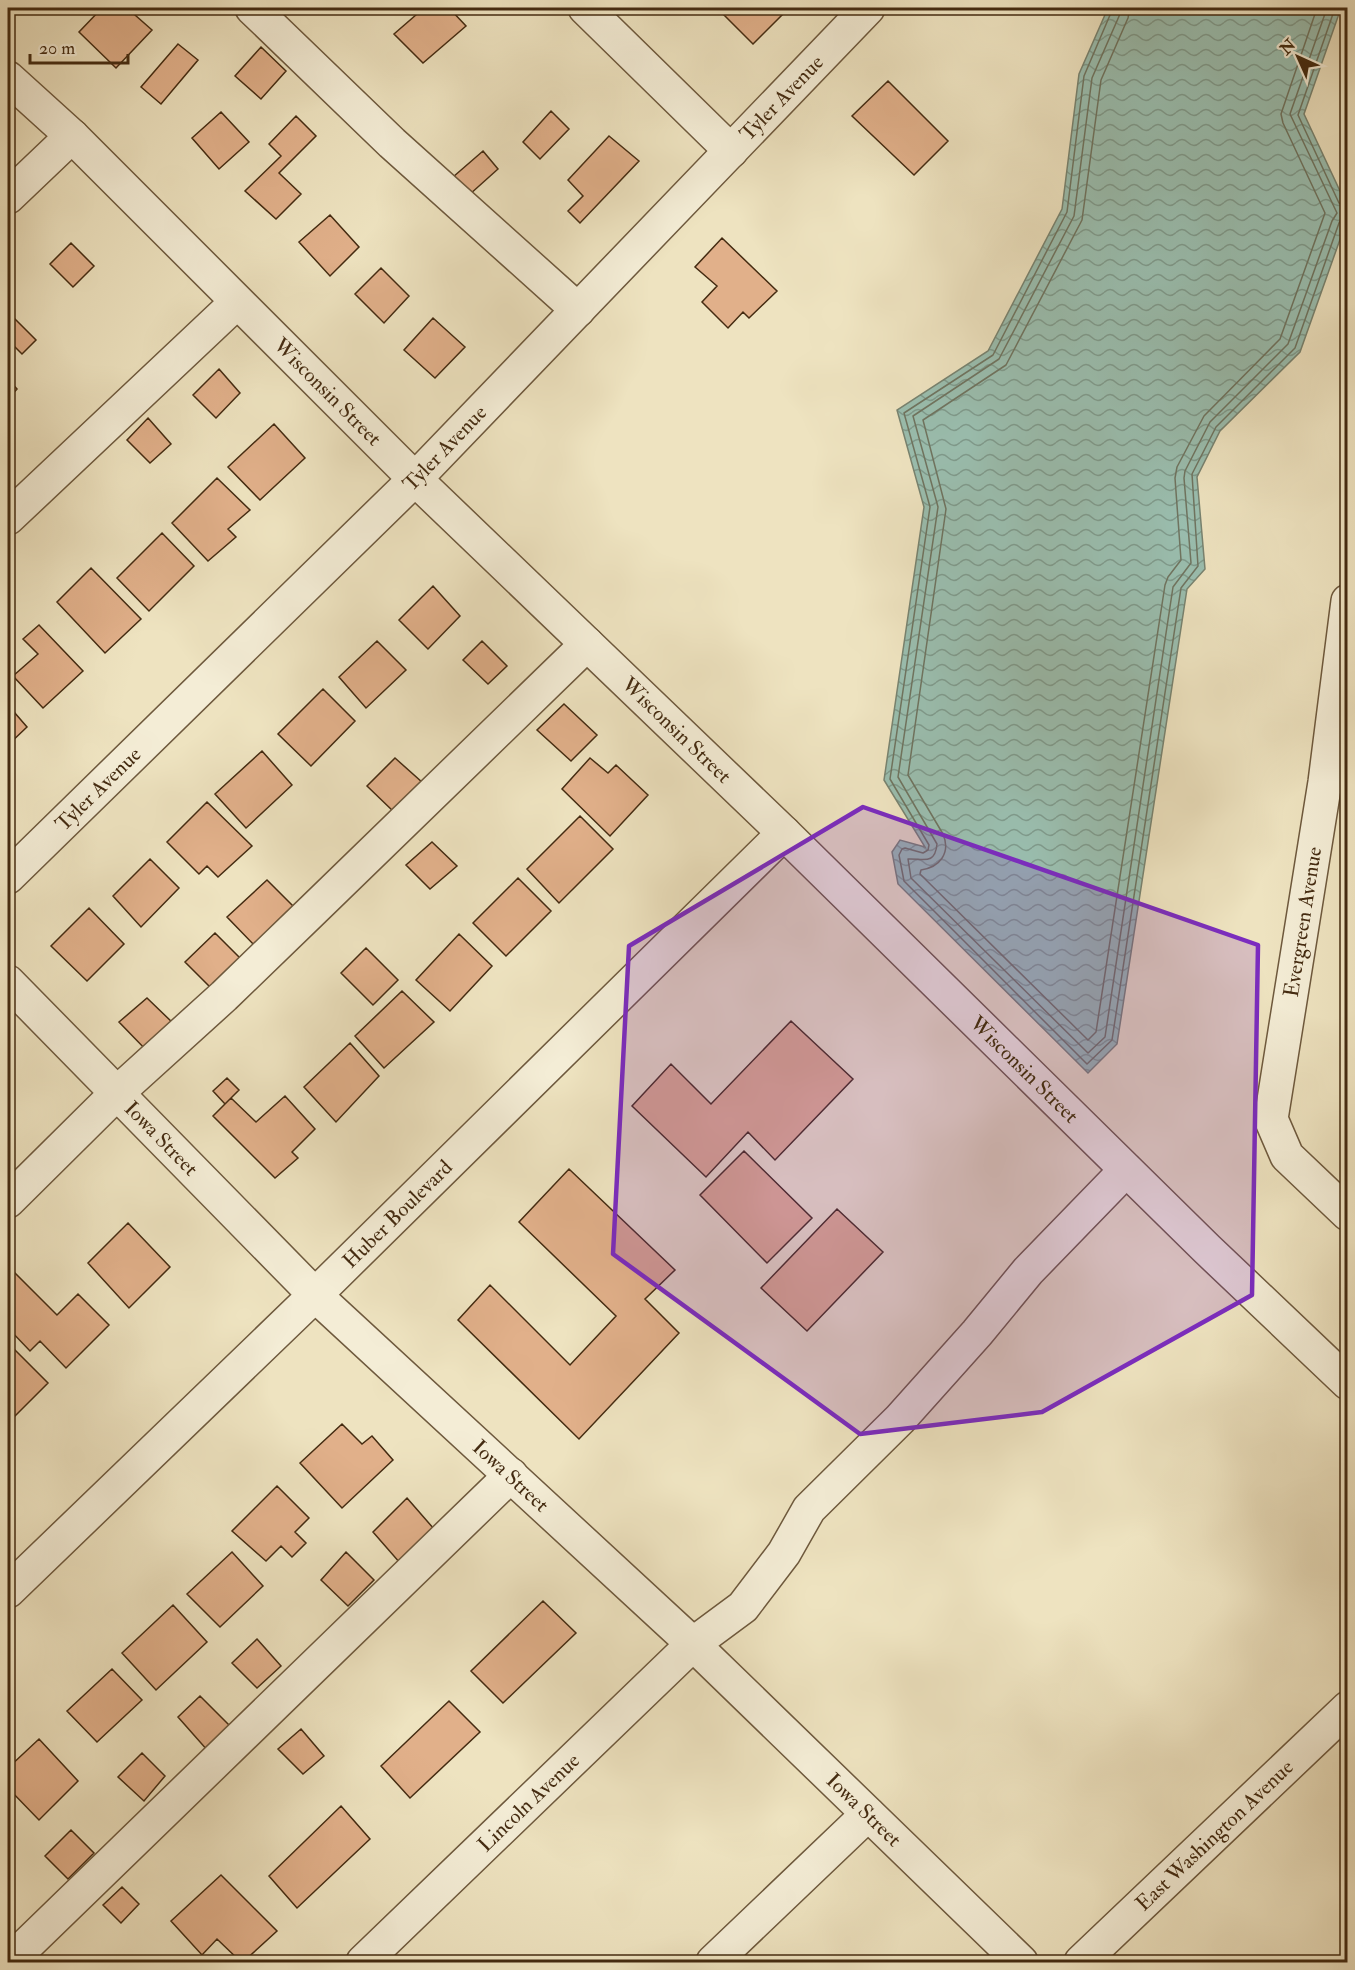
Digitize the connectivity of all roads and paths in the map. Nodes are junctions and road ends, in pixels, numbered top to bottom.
1 (252, 8) edge
2 (585, 8) edge
3 (868, 8) edge
4 (8, 78) edge
5 (72, 136) junction
6 (731, 151) junction
7 (8, 197) edge
8 (237, 302) junction
9 (578, 310) junction
10 (415, 479) junction
11 (8, 518) edge
12 (1347, 601) edge
13 (587, 644) junction
14 (1336, 787) edge
15 (784, 833) junction
16 (8, 877) edge
17 (8, 982) edge
18 (117, 1093) junction
19 (1126, 1170) junction
20 (8, 1201) edge
21 (1347, 1214) edge
22 (315, 1295) junction
23 (1347, 1383) edge
24 (511, 1475) junction
25 (8, 1591) edge
26 (693, 1644) junction
27 (1347, 1708) edge
28 (868, 1814) junction
29 (9, 1962) edge
30 (363, 1962) edge
31 (713, 1962) edge
32 (1020, 1962) edge
33 (1081, 1962) edge

1 - 9 street
2 - 6 street
3 - 6 street, Tyler Avenue
4 - 5 street, Wisconsin Street
5 - 7 street
5 - 8 street, Wisconsin Street
6 - 9 street, Tyler Avenue
8 - 10 street, Wisconsin Street
8 - 11 street
9 - 10 street, Tyler Avenue
10 - 13 street, Wisconsin Street
10 - 16 street, Tyler Avenue
12 - 14 street, Evergreen Avenue
13 - 15 street, Wisconsin Street
13 - 18 street
14 - 21 street, Evergreen Avenue
15 - 19 street, Wisconsin Street
15 - 22 street, Huber Boulevard
17 - 18 street, Iowa Street
18 - 20 street
18 - 22 street, Iowa Street
19 - 23 street, Wisconsin Street
19 - 26 street, Lincoln Avenue
22 - 24 street, Iowa Street
22 - 25 street, Huber Boulevard
24 - 26 street, Iowa Street
24 - 29 street
26 - 28 street, Iowa Street
26 - 30 street, Lincoln Avenue
27 - 33 street, East Washington Avenue
28 - 31 street
28 - 32 street, Iowa Street

